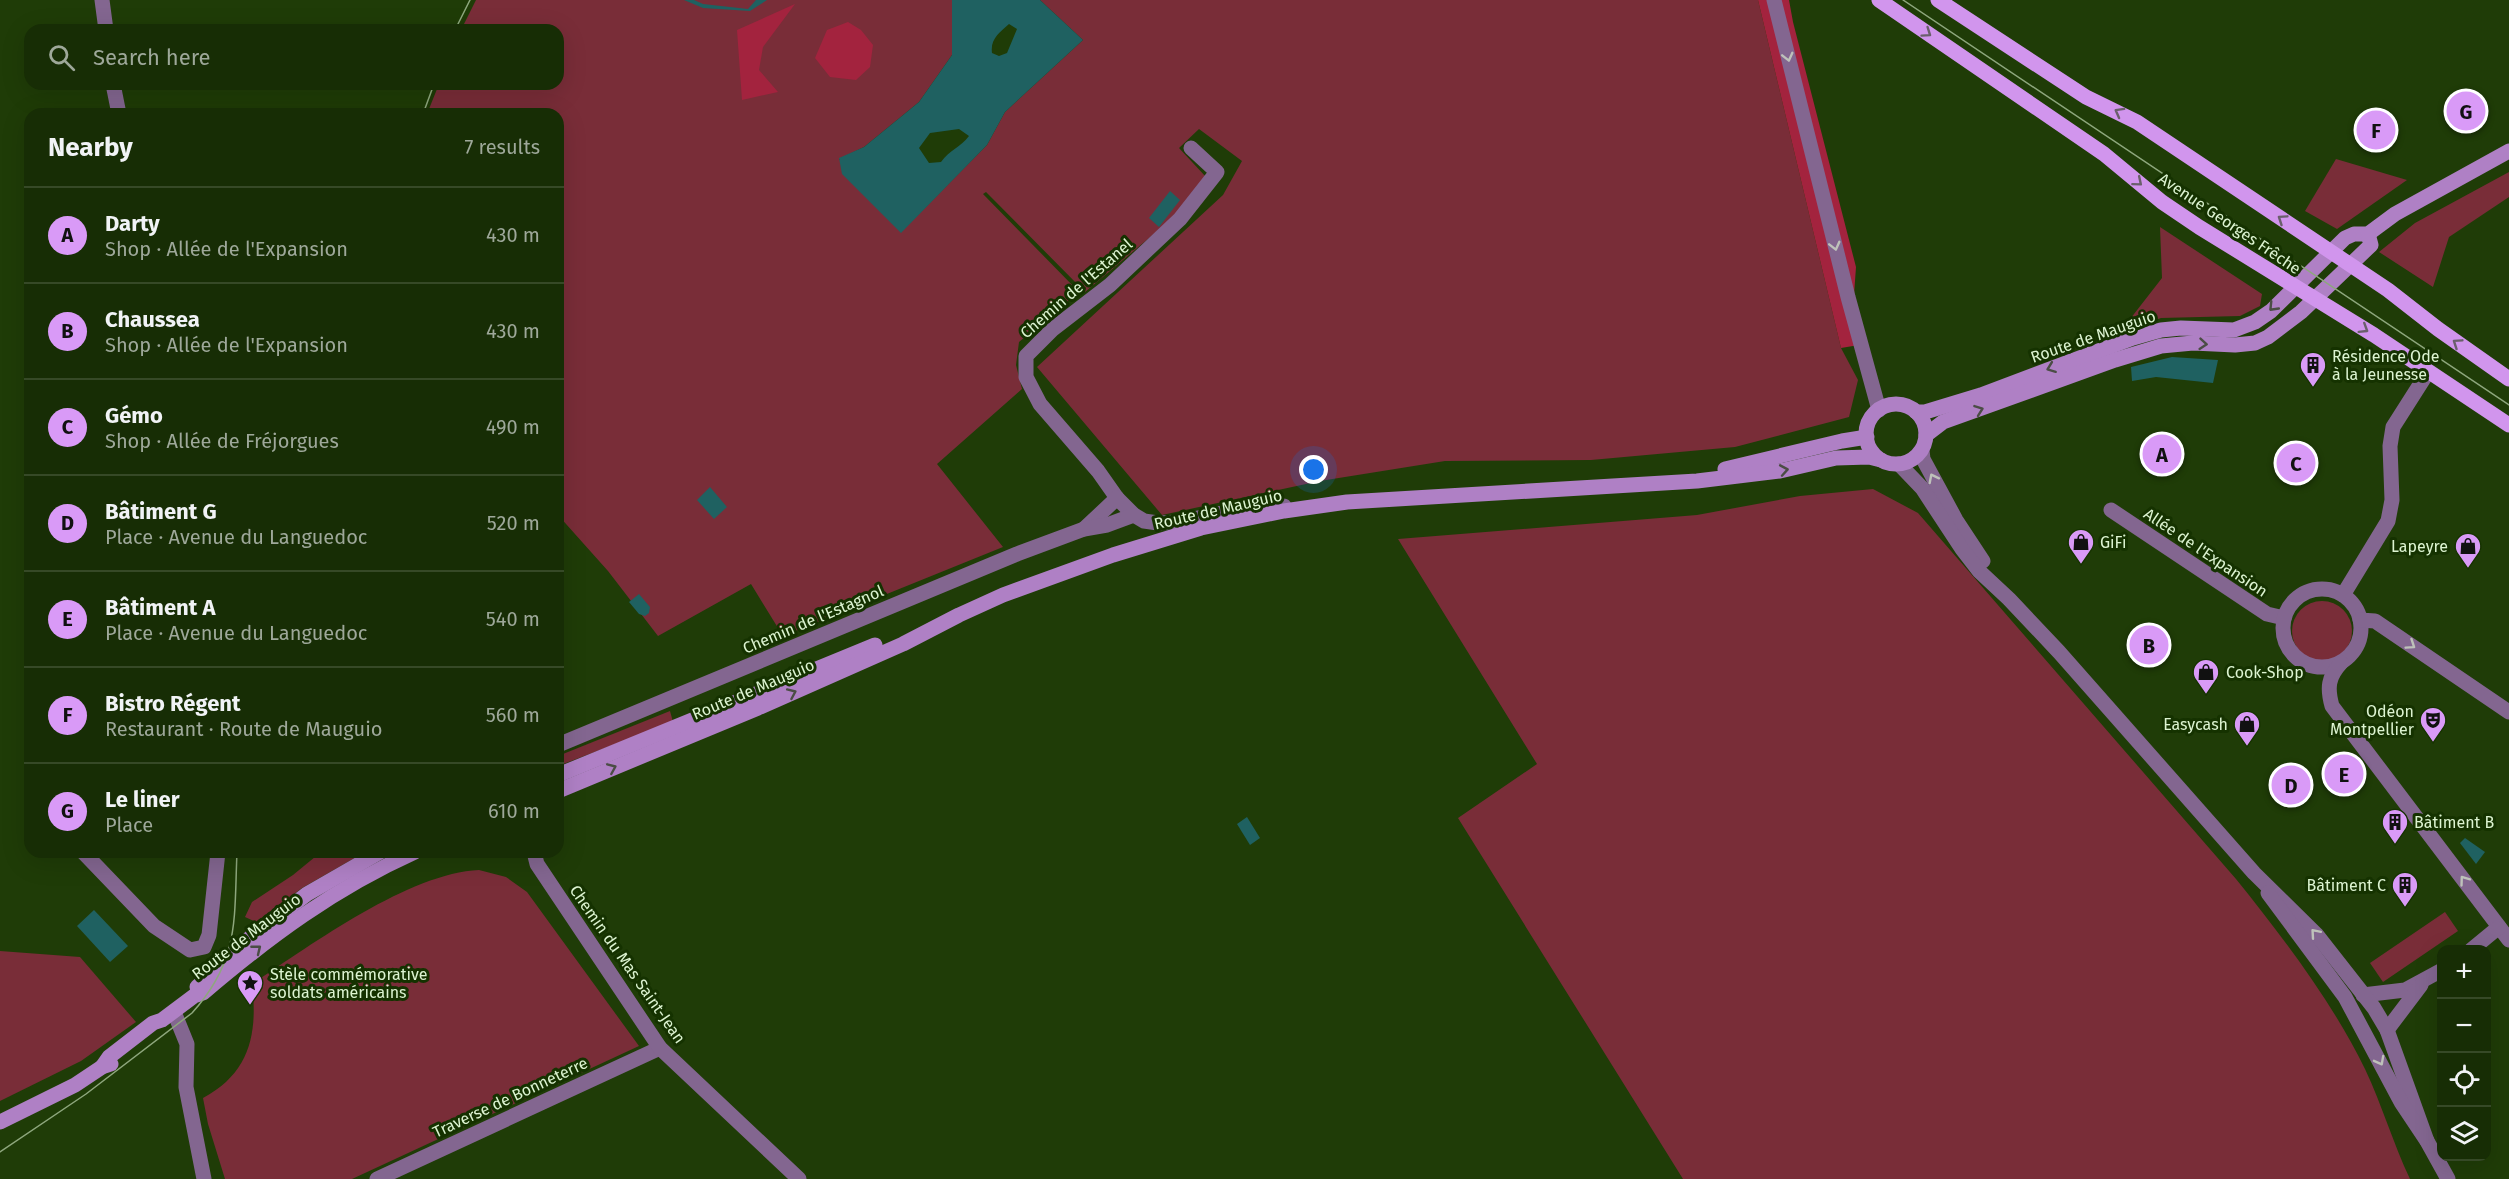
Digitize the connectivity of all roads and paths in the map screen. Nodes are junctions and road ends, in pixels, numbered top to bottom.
1 (102, 0) edge
2 (1774, 0) edge
3 (1879, 0) edge
4 (1938, 0) edge
5 (105, 24) edge
6 (114, 90) edge
7 (117, 108) edge
8 (1191, 148) dead end
9 (2506, 155) edge
10 (2368, 234) junction
11 (2331, 252) junction
12 (2350, 265) junction
13 (2294, 287) junction
14 (2314, 299) junction
15 (2428, 372) junction
16 (2509, 378) edge
17 (1879, 410) junction
18 (1916, 412) junction
19 (2509, 425) edge
20 (1866, 437) junction
21 (1924, 442) junction
22 (1881, 460) junction
23 (1899, 464) junction
24 (1642, 484) junction
25 (1117, 498) junction
26 (1347, 502) junction
27 (2111, 510) dead end
28 (1134, 515) junction
29 (1084, 529) junction
30 (2343, 595) junction
31 (2009, 598) junction
32 (959, 615) junction
33 (2284, 618) junction
34 (2360, 620) junction
35 (2341, 663) junction
36 (2509, 712) edge
37 (564, 743) edge
38 (564, 773) edge
39 (564, 789) edge
40 (89, 858) edge
41 (217, 858) edge
42 (370, 858) edge
43 (400, 858) edge
44 (536, 858) edge
45 (2254, 873) junction
46 (2499, 927) junction
47 (2509, 940) edge
48 (2477, 945) edge
49 (2310, 947) junction
50 (2437, 973) edge
51 (2425, 981) junction
52 (2363, 995) junction
53 (194, 996) junction
54 (2369, 1013) junction
55 (174, 1016) junction
56 (2387, 1030) junction
57 (2369, 1040) junction
58 (660, 1048) junction
59 (0, 1122) edge
60 (2427, 1141) junction
61 (204, 1179) edge
62 (377, 1179) edge
63 (799, 1179) edge
64 (2448, 1179) edge

1 - 5 street
2 -> 17 street
3 -> 13 main road, Avenue Georges Frêche
11 -> 4 main road, Avenue Georges Frêche
6 - 7 street
8 - 25 street, Chemin de l'Estanel
9 - 10 main road
10 - 11 main road, Route de Mauguio
10 - 12 main road, Route de Mauguio
11 - 12 main road, Avenue Georges Frêche
11 - 13 main road, Route de Mauguio
12 - 14 main road, Route de Mauguio
16 -> 12 main road, Avenue Georges Frêche
13 - 14 main road, Avenue Georges Frêche
13 -> 18 main road, Route de Mauguio
14 -> 15 main road, Avenue Georges Frêche
21 -> 14 main road, Route de Mauguio
15 - 19 main road, Avenue Georges Frêche
15 - 30 street
17 - 18 main road
17 - 20 main road
18 - 21 main road
20 - 22 main road
20 - 24 main road, Route de Mauguio
21 - 23 main road
31 -> 21 street
22 - 23 main road
24 -> 22 main road, Route de Mauguio
23 - 31 street
24 - 26 main road, Route de Mauguio
25 - 28 street
25 - 29 street, Chemin de l'Estagnol
26 - 28 street
26 - 32 main road, Route de Mauguio
27 - 33 street, Allée de l'Expansion
28 - 29 street, Chemin de l'Estagnol
29 - 37 street, Chemin de l'Estagnol
30 - 33 street
30 - 34 street
31 - 45 street
32 - 38 main road, Route de Mauguio
39 -> 32 main road, Route de Mauguio
33 - 35 street
34 - 35 street
34 -> 36 street
46 -> 35 street
40 - 41 street
42 - 53 main road, Route de Mauguio
53 -> 43 main road, Route de Mauguio
44 - 58 street, Chemin du Mas Saint-Jean
45 - 49 street
52 -> 45 street
46 - 47 street
46 - 48 street
49 - 54 street
49 - 57 street
50 - 51 street
51 - 52 street
51 - 56 street
52 - 54 street
52 - 56 street
53 - 55 main road, Route de Mauguio
54 - 56 street
54 - 57 street
55 - 59 main road, Route de Mauguio
55 - 61 street
56 - 60 street
57 -> 60 street
58 - 62 street, Traverse de Bonneterre
58 - 63 street, Chemin du Mas Saint-Jean
60 - 64 street

